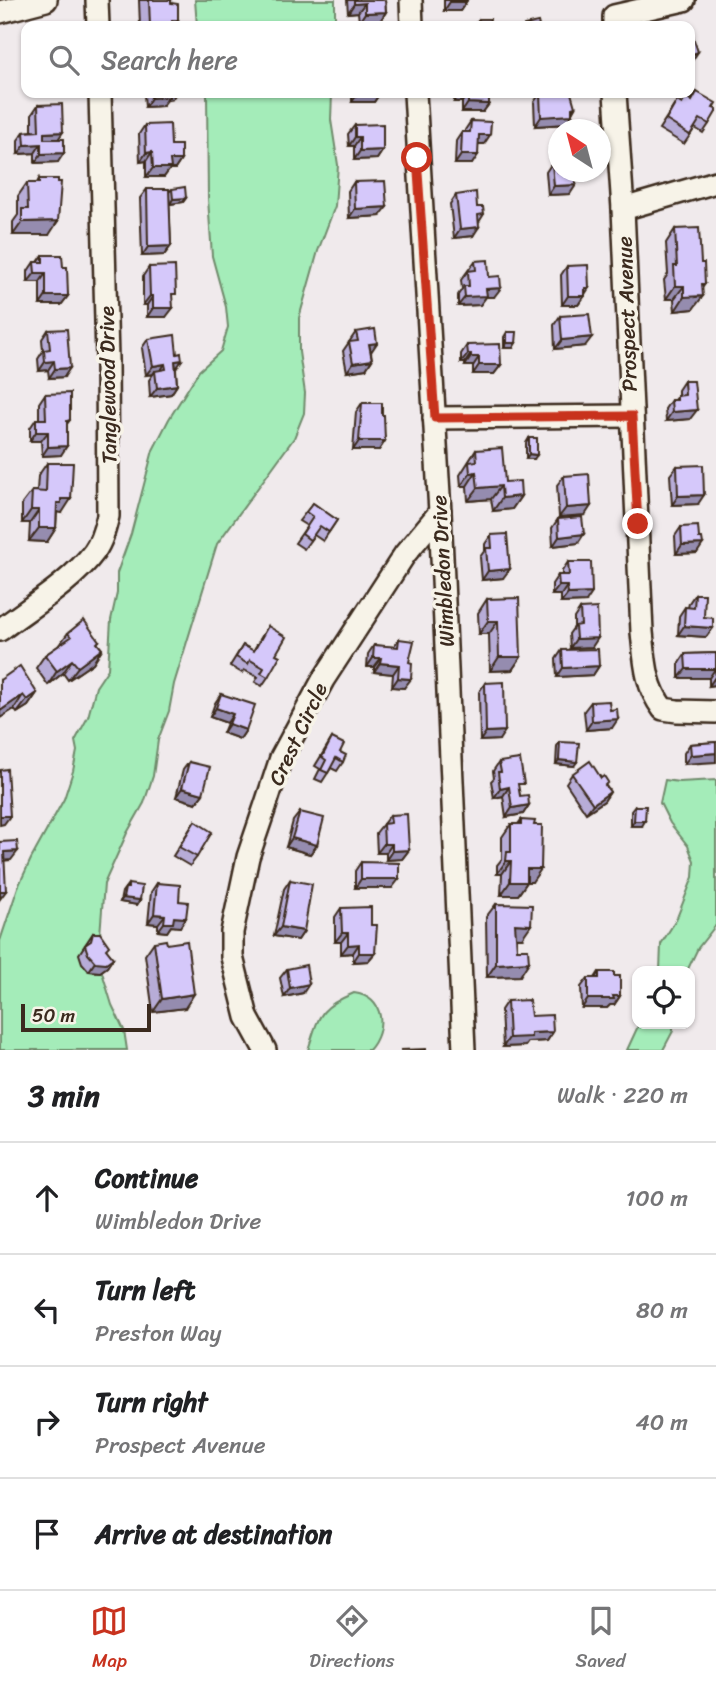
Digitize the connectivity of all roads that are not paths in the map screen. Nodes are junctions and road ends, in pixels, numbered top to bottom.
1 (46, 0) edge
2 (97, 0) edge
3 (411, 0) edge
4 (684, 0) edge
5 (0, 12) edge
6 (613, 14) edge
7 (98, 21) edge
8 (412, 21) edge
9 (100, 98) edge
10 (415, 98) edge
11 (615, 98) edge
12 (716, 183) edge
13 (623, 209) junction
14 (632, 416) junction
15 (435, 418) junction
16 (440, 512) junction
17 (0, 630) edge
18 (716, 712) edge
19 (265, 1050) edge
20 (464, 1050) edge

1 - 5 street
2 - 7 street
3 - 8 street
4 - 6 street
9 - 17 street, Tanglewood Drive
10 - 15 street, Wimbledon Drive
11 - 13 street
12 - 13 street, Prospect Avenue
13 - 14 street, Prospect Avenue
14 - 15 street
14 - 18 street, Prospect Avenue
15 - 16 street, Wimbledon Drive
16 - 19 street, Crest Circle
16 - 20 street, Wimbledon Drive

